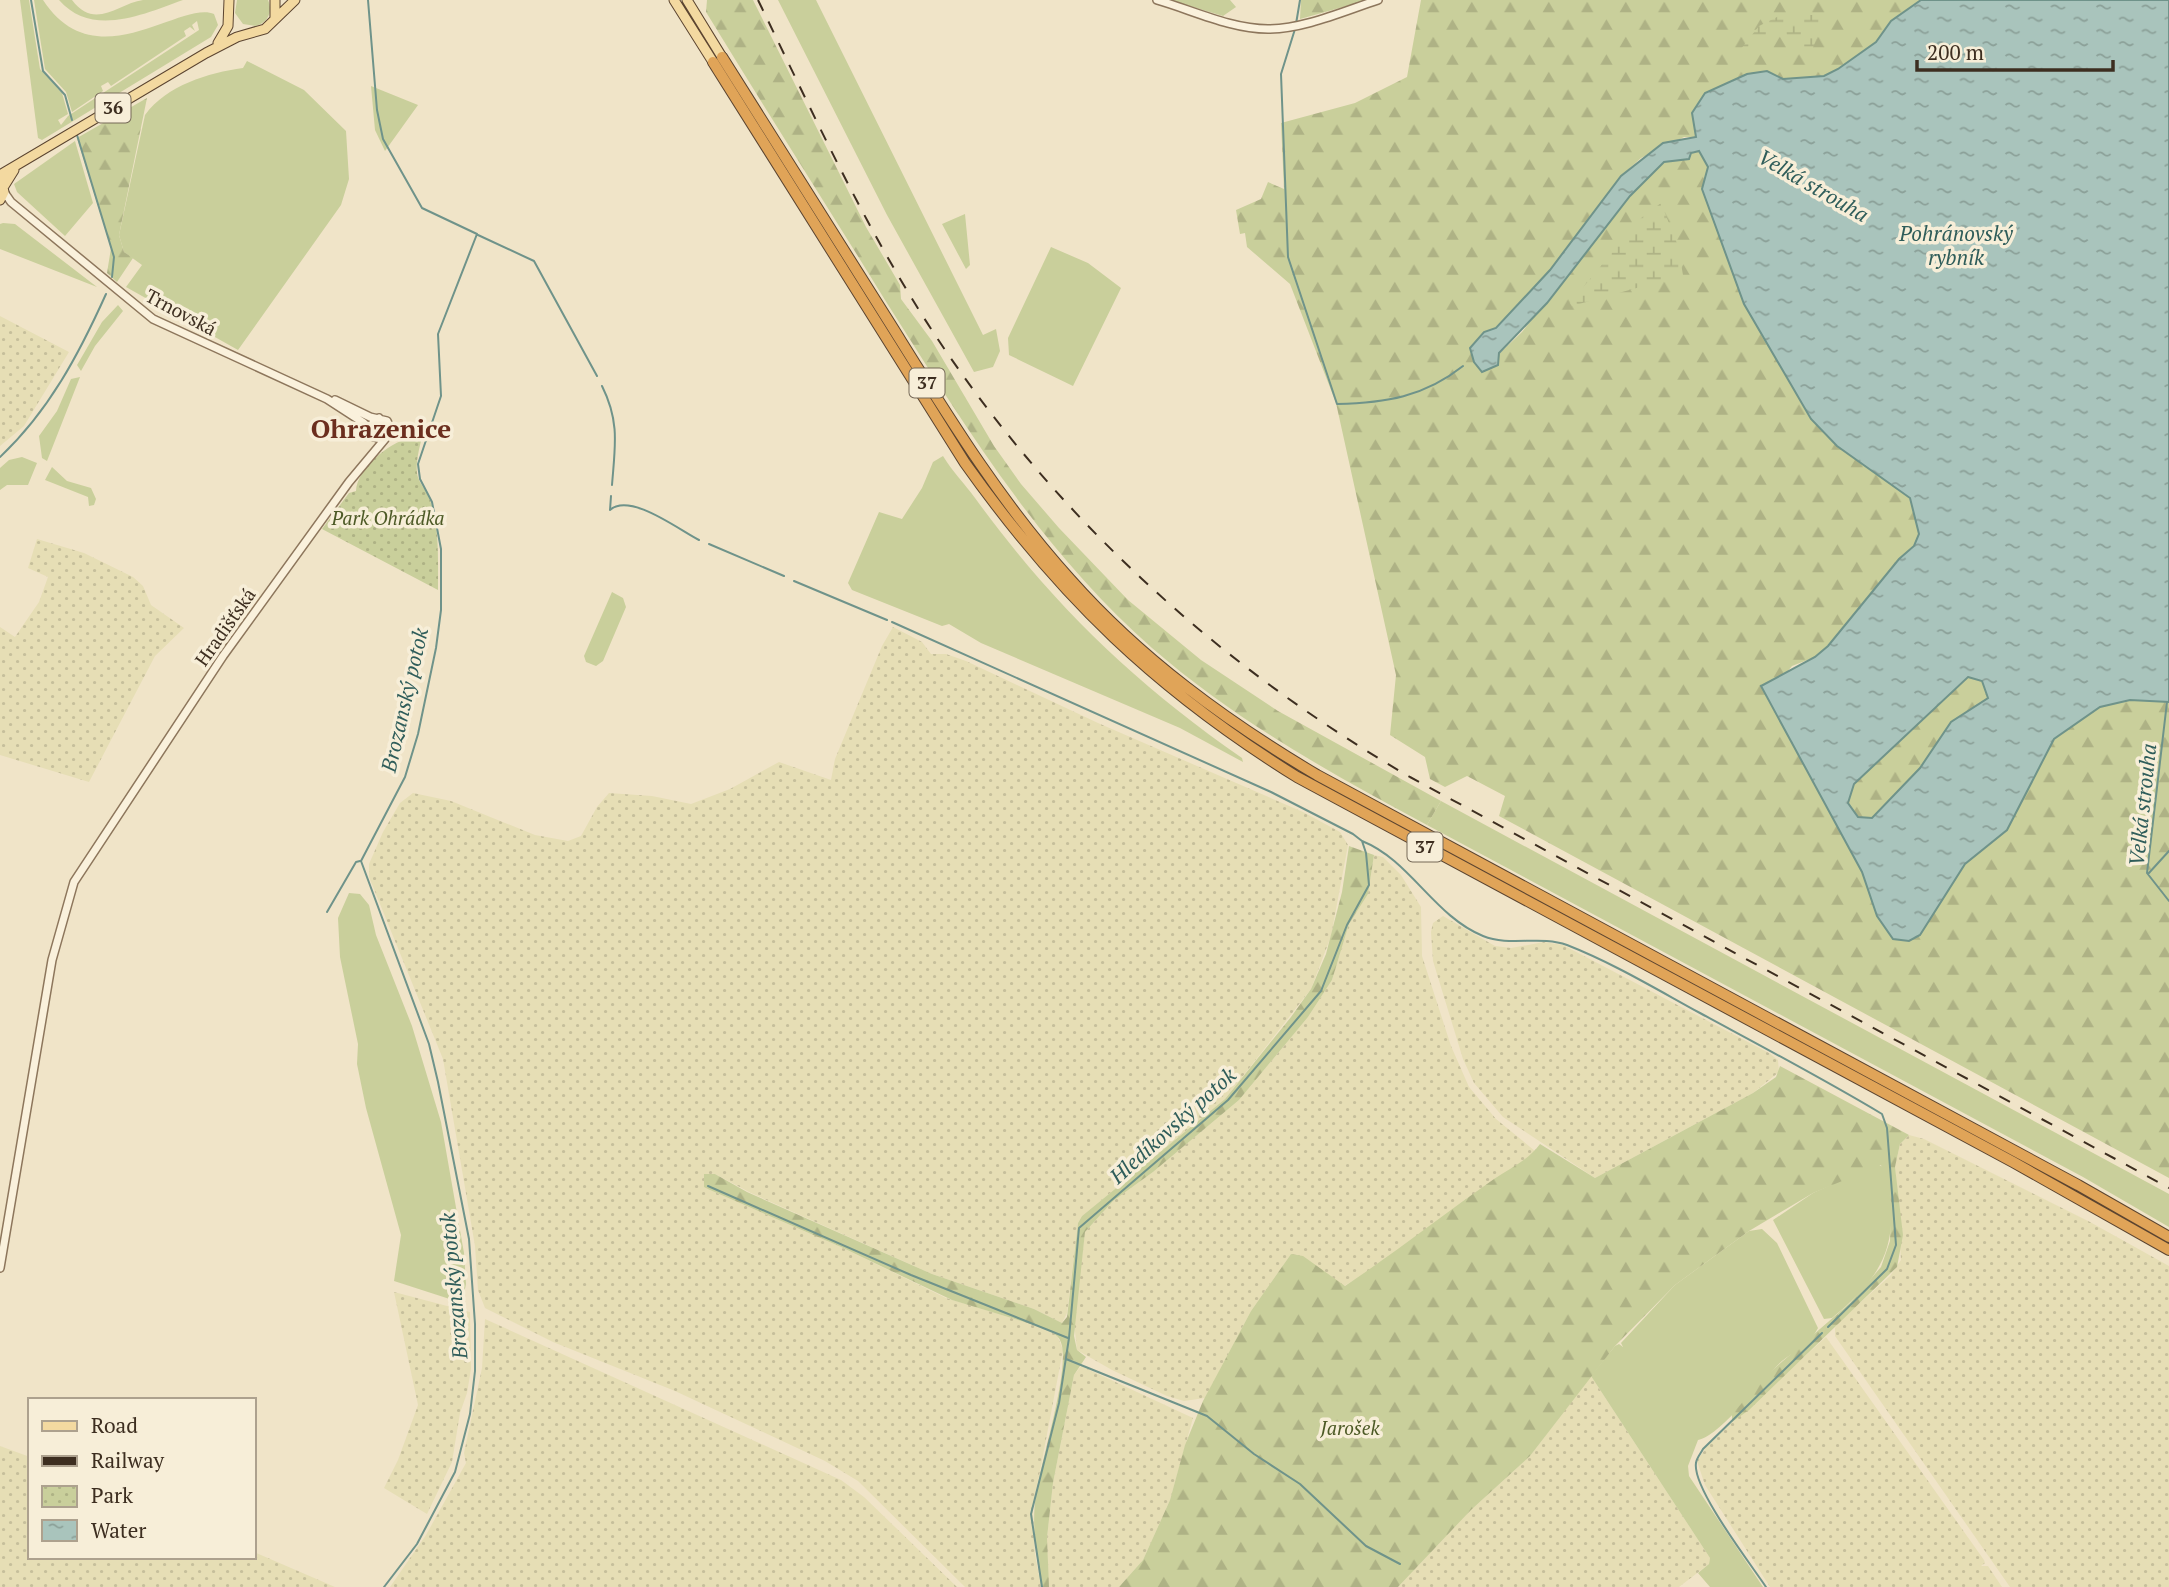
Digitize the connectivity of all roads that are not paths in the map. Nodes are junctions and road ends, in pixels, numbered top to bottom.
1 (229, 0) edge
2 (275, 0) edge
3 (295, 0) edge
4 (672, 0) edge
5 (689, 0) edge
6 (1157, 0) edge
7 (1378, 0) edge
8 (229, 17) junction
9 (272, 23) junction
10 (250, 33) junction
11 (206, 53) junction
12 (717, 60) junction
13 (21, 164) junction
14 (0, 175) edge
15 (2, 192) edge
16 (317, 393) junction
17 (379, 418) junction
18 (370, 432) junction
19 (385, 439) junction
20 (349, 482) junction
21 (2169, 1237) edge
22 (2169, 1250) edge
23 (0, 1268) edge

1 - 8 main road, 36
2 - 9 main road
3 - 9 main road, 36
4 - 12 main road, 37
5 - 12 main road, 37
6 - 7 street
8 - 10 main road
8 - 11 main road, 36
9 - 10 main road, 36
10 - 11 main road, 36
11 - 13 main road, 36
12 - 21 highway, 37
12 - 22 highway, 37
13 - 14 main road, 36
13 - 15 main road, 36
15 - 16 street, Trnovská
16 - 17 street, Trnovská
16 - 18 street, Trnovská
17 - 18 street
17 - 19 street
18 - 19 street
18 - 20 street, Hradišťská
19 - 20 street, Hradišťská
20 - 23 street, Hradišťská

